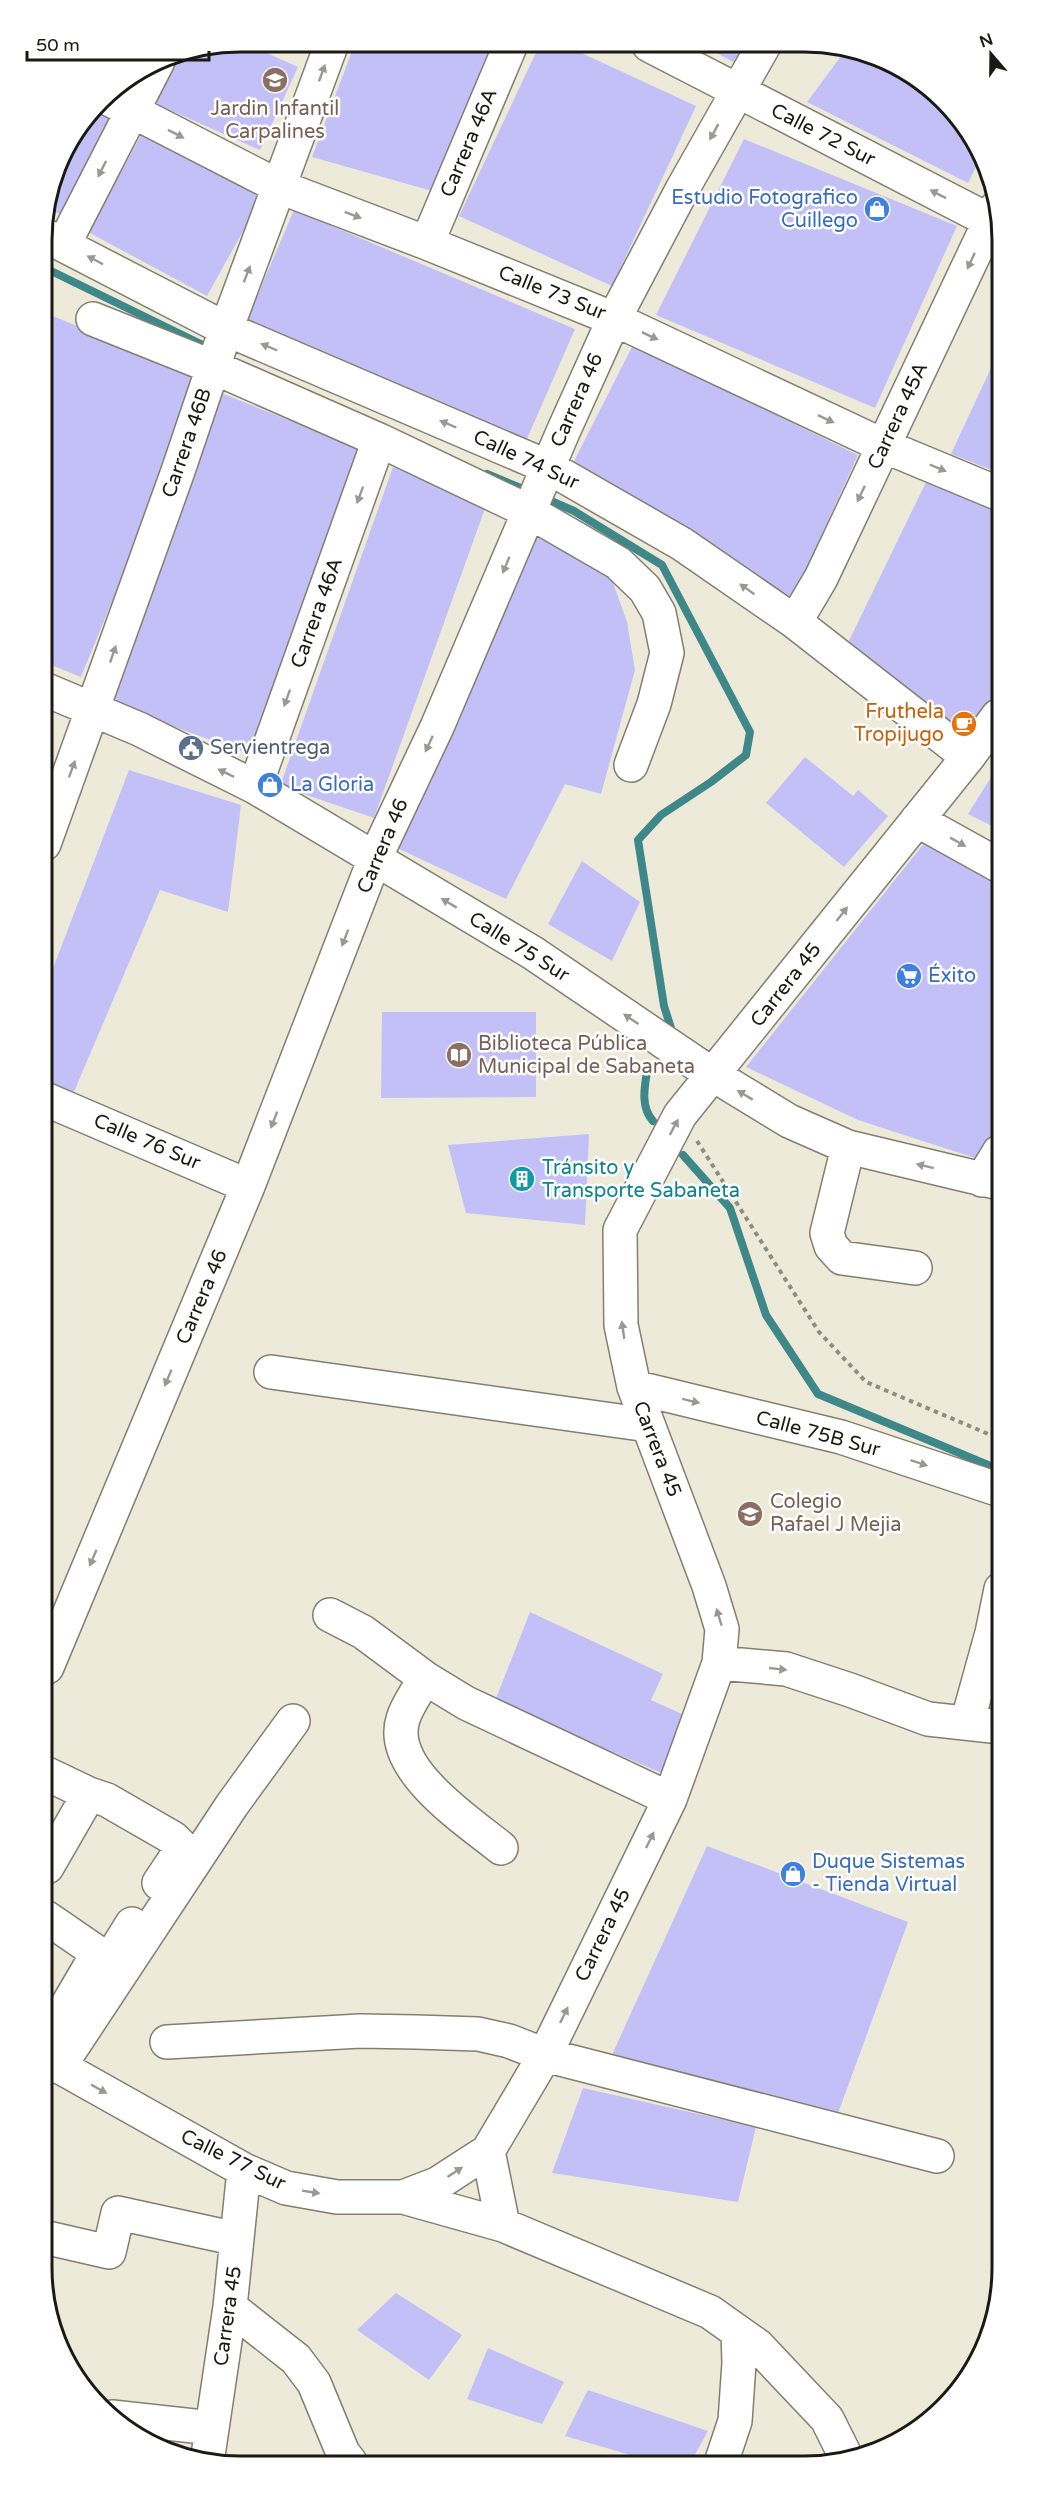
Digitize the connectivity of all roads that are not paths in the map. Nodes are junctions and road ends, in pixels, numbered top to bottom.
1 (663, 52) edge
2 (760, 52) edge
3 (328, 53) edge
4 (507, 53) edge
5 (138, 82) edge
6 (737, 90) junction
7 (119, 104) edge
8 (280, 187) junction
9 (991, 217) edge
10 (991, 224) edge
11 (53, 239) edge
12 (427, 243) junction
13 (93, 319) dead end
14 (614, 319) junction
15 (219, 348) junction
16 (379, 440) junction
17 (884, 446) junction
18 (538, 490) junction
19 (992, 491) edge
20 (795, 622) junction
21 (53, 693) edge
22 (94, 709) junction
23 (992, 724) edge
24 (969, 757) junction
25 (631, 765) dead end
26 (255, 787) junction
27 (53, 820) edge
28 (917, 820) junction
29 (375, 858) junction
30 (992, 862) edge
31 (714, 1075) junction
32 (53, 1102) edge
33 (848, 1147) junction
34 (991, 1181) edge
35 (248, 1186) junction
36 (915, 1268) dead end
37 (271, 1372) dead end
38 (634, 1387) junction
39 (648, 1425) junction
40 (992, 1487) edge
41 (330, 1615) dead end
42 (992, 1633) edge
43 (52, 1654) edge
44 (719, 1664) junction
45 (425, 1678) junction
46 (293, 1721) dead end
47 (967, 1723) junction
48 (992, 1725) edge
49 (52, 1776) edge
50 (89, 1794) junction
51 (670, 1799) junction
52 (501, 1848) dead end
53 (52, 1858) edge
54 (52, 1921) edge
55 (98, 1953) junction
56 (167, 2042) dead end
57 (52, 2055) edge
58 (544, 2055) junction
59 (488, 2151) junction
60 (937, 2156) dead end
61 (244, 2170) junction
62 (403, 2197) junction
63 (503, 2225) junction
64 (52, 2239) edge
65 (237, 2239) junction
66 (230, 2307) junction
67 (738, 2332) junction
68 (129, 2419) edge
69 (212, 2428) junction
70 (843, 2451) edge
71 (208, 2453) edge
72 (346, 2456) edge
73 (723, 2456) edge

1 - 6 street, Calle 72 Sur
2 - 6 street, Carrera 46
8 -> 3 street, Carrera 46B
4 - 12 street, Carrera 46A
5 - 7 street
9 -> 6 street, Calle 72 Sur
6 -> 14 street, Carrera 46
7 -> 8 street, Calle 73 Sur
7 -> 11 street
8 -> 12 street, Calle 73 Sur
15 -> 8 street, Carrera 46B
10 -> 17 street, Carrera 45A
15 -> 11 street, Calle 74 Sur
12 - 14 street, Calle 73 Sur
13 - 15 street, Calle 74 Sur
14 -> 17 street, Calle 73 Sur
14 - 18 street, Carrera 46
15 - 16 street, Calle 74 Sur
18 -> 15 street, Calle 74 Sur
22 -> 15 street, Carrera 46B
16 - 18 street, Calle 74 Sur
16 -> 26 street, Carrera 46A
17 -> 19 street, Calle 73 Sur
17 -> 20 street, Carrera 45A
20 -> 18 street, Calle 74 Sur
18 - 25 street, Calle 74 Sur
18 -> 29 street, Carrera 46
20 - 24 street, Calle 74 Sur
21 - 22 street, Calle 75 Sur
26 -> 22 street, Calle 75 Sur
27 -> 22 street, Carrera 46B
23 - 24 street, Carrera 45
24 - 28 street, Carrera 45
26 - 29 street, Calle 75 Sur
28 -> 30 street
31 -> 28 street, Carrera 45
31 -> 29 street, Calle 75 Sur
29 -> 35 street, Carrera 46
33 -> 31 street, Calle 75 Sur
38 -> 31 street, Carrera 45
32 - 35 street, Calle 76 Sur
34 -> 33 street, Calle 75 Sur
33 - 36 street
35 -> 43 street, Carrera 46
37 - 39 street
38 - 39 street, Carrera 45
38 -> 40 street, Calle 75B Sur
44 -> 39 street, Carrera 45
41 - 45 street
42 - 47 street
44 -> 47 street
44 - 51 street, Carrera 45
45 - 51 street
45 - 52 street
46 - 57 street
47 - 48 street
49 - 50 street
50 - 53 street
50 - 55 street
58 -> 51 street, Carrera 45
54 - 55 street
55 - 57 street
56 - 58 street
57 -> 61 street, Calle 77 Sur
58 - 59 street, Carrera 45
58 - 60 street
62 -> 59 street, Carrera 45
59 - 63 street
61 -> 62 street, Calle 77 Sur
61 - 65 street, Carrera 45
62 - 63 street, Calle 77 Sur
63 - 67 street, Calle 77 Sur
64 - 65 street
65 - 66 street, Carrera 45
66 - 69 street, Carrera 45
66 - 72 street
67 - 70 street, Calle 77 Sur
67 - 73 street
68 - 69 street
69 - 71 street, Carrera 45

